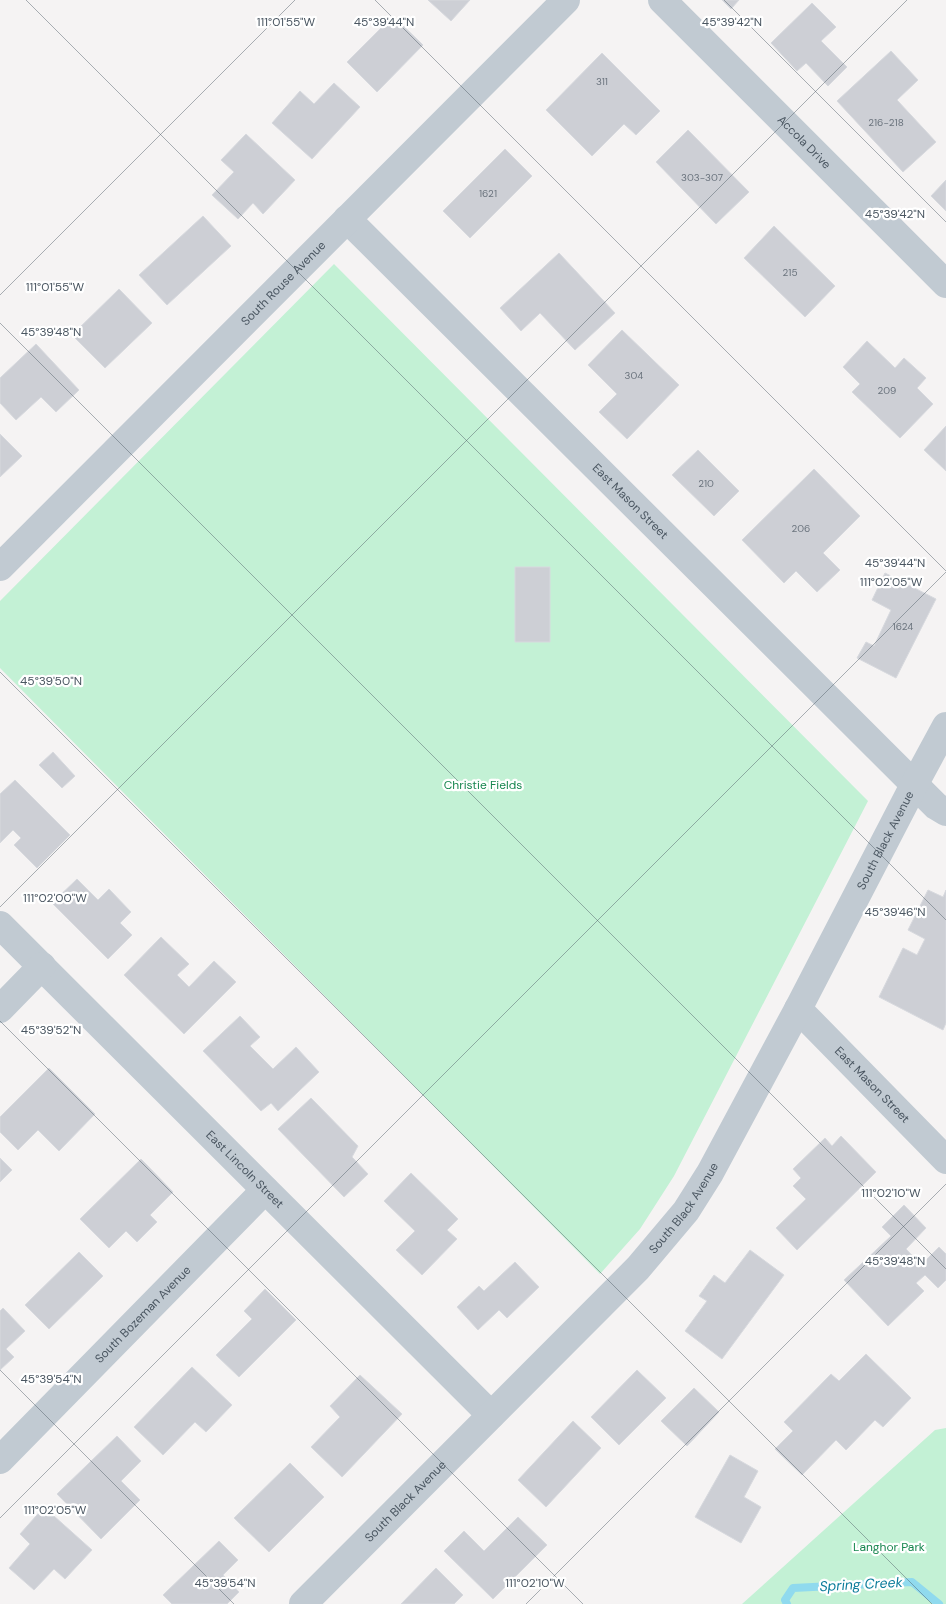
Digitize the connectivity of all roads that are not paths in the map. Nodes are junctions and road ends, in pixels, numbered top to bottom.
1 (566, 0) edge
2 (662, 0) edge
3 (347, 219) junction
4 (946, 284) edge
5 (0, 567) edge
6 (946, 726) edge
7 (914, 785) junction
8 (946, 812) edge
9 (0, 925) edge
10 (42, 966) junction
11 (0, 1009) edge
12 (798, 1010) junction
13 (946, 1160) edge
14 (265, 1190) junction
15 (491, 1415) junction
16 (0, 1460) edge
17 (303, 1604) edge

1 - 3 street, South Rouse Avenue
2 - 4 street, Accola Drive
3 - 5 street, South Rouse Avenue
3 - 7 street, East Mason Street
6 - 7 street, South Black Avenue
7 - 8 street, East Mason Street
7 - 12 street, South Black Avenue
9 - 10 street, East Lincoln Street
10 - 11 street
10 - 14 street, East Lincoln Street
12 - 13 street, East Mason Street
12 - 15 street, South Black Avenue
14 - 15 street, East Lincoln Street
14 - 16 street, South Bozeman Avenue
15 - 17 street, South Black Avenue

